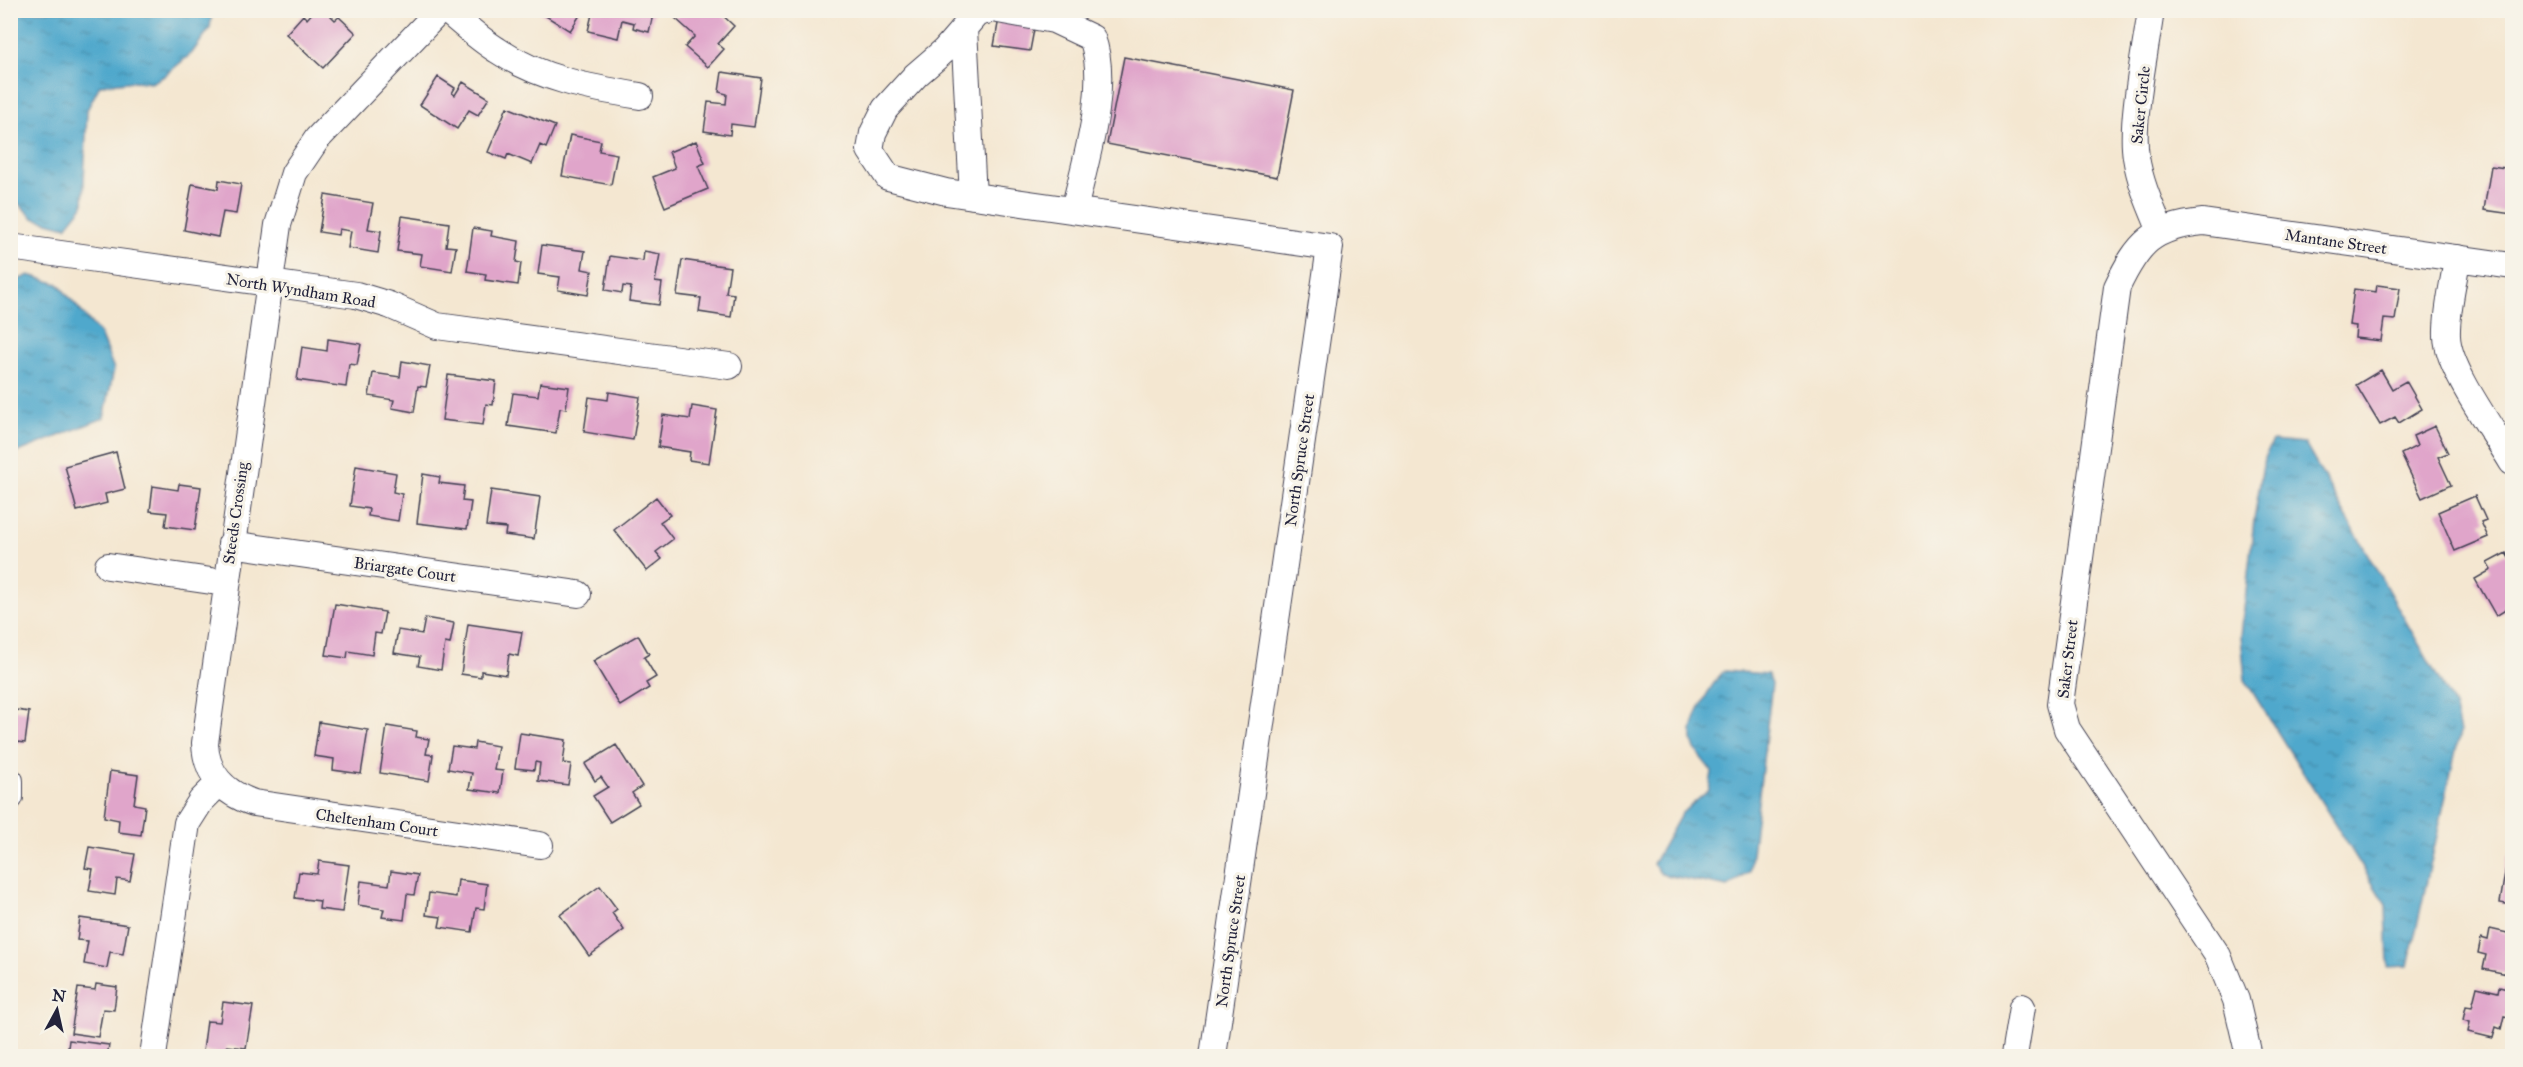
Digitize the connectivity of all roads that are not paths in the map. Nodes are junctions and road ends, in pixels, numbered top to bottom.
1 (440, 10) edge
2 (446, 10) edge
3 (990, 10) edge
4 (998, 10) edge
5 (2151, 10) edge
6 (964, 29) junction
7 (640, 96) dead end
8 (973, 196) junction
9 (1074, 210) junction
10 (2161, 231) junction
11 (10, 247) edge
12 (2457, 258) junction
13 (2512, 266) edge
14 (268, 284) junction
15 (729, 366) dead end
16 (2512, 462) edge
17 (231, 544) junction
18 (108, 566) dead end
19 (225, 583) junction
20 (578, 594) dead end
21 (10, 781) edge
22 (219, 783) junction
23 (10, 797) edge
24 (540, 845) dead end
25 (2022, 1007) dead end
26 (153, 1056) edge
27 (1213, 1056) edge
28 (2014, 1056) edge
29 (2249, 1056) edge

1 - 14 street, Steeds Crossing
2 - 7 street
3 - 6 street
4 - 9 street
5 - 10 street, Saker Circle
6 - 8 street
6 - 8 street, North Spruce Street
8 - 9 street, North Spruce Street
9 - 27 street, North Spruce Street
10 - 12 street, Mantane Street
10 - 29 street, Saker Street
11 - 14 street, North Wyndham Road
12 - 13 street, Mantane Street
12 - 16 street
14 - 15 street, North Wyndham Road
14 - 17 street, Steeds Crossing
17 - 19 street, Steeds Crossing
17 - 20 street, Briargate Court
18 - 19 street
19 - 22 street, Steeds Crossing
21 - 23 street
22 - 24 street, Cheltenham Court
22 - 26 street
25 - 28 street

